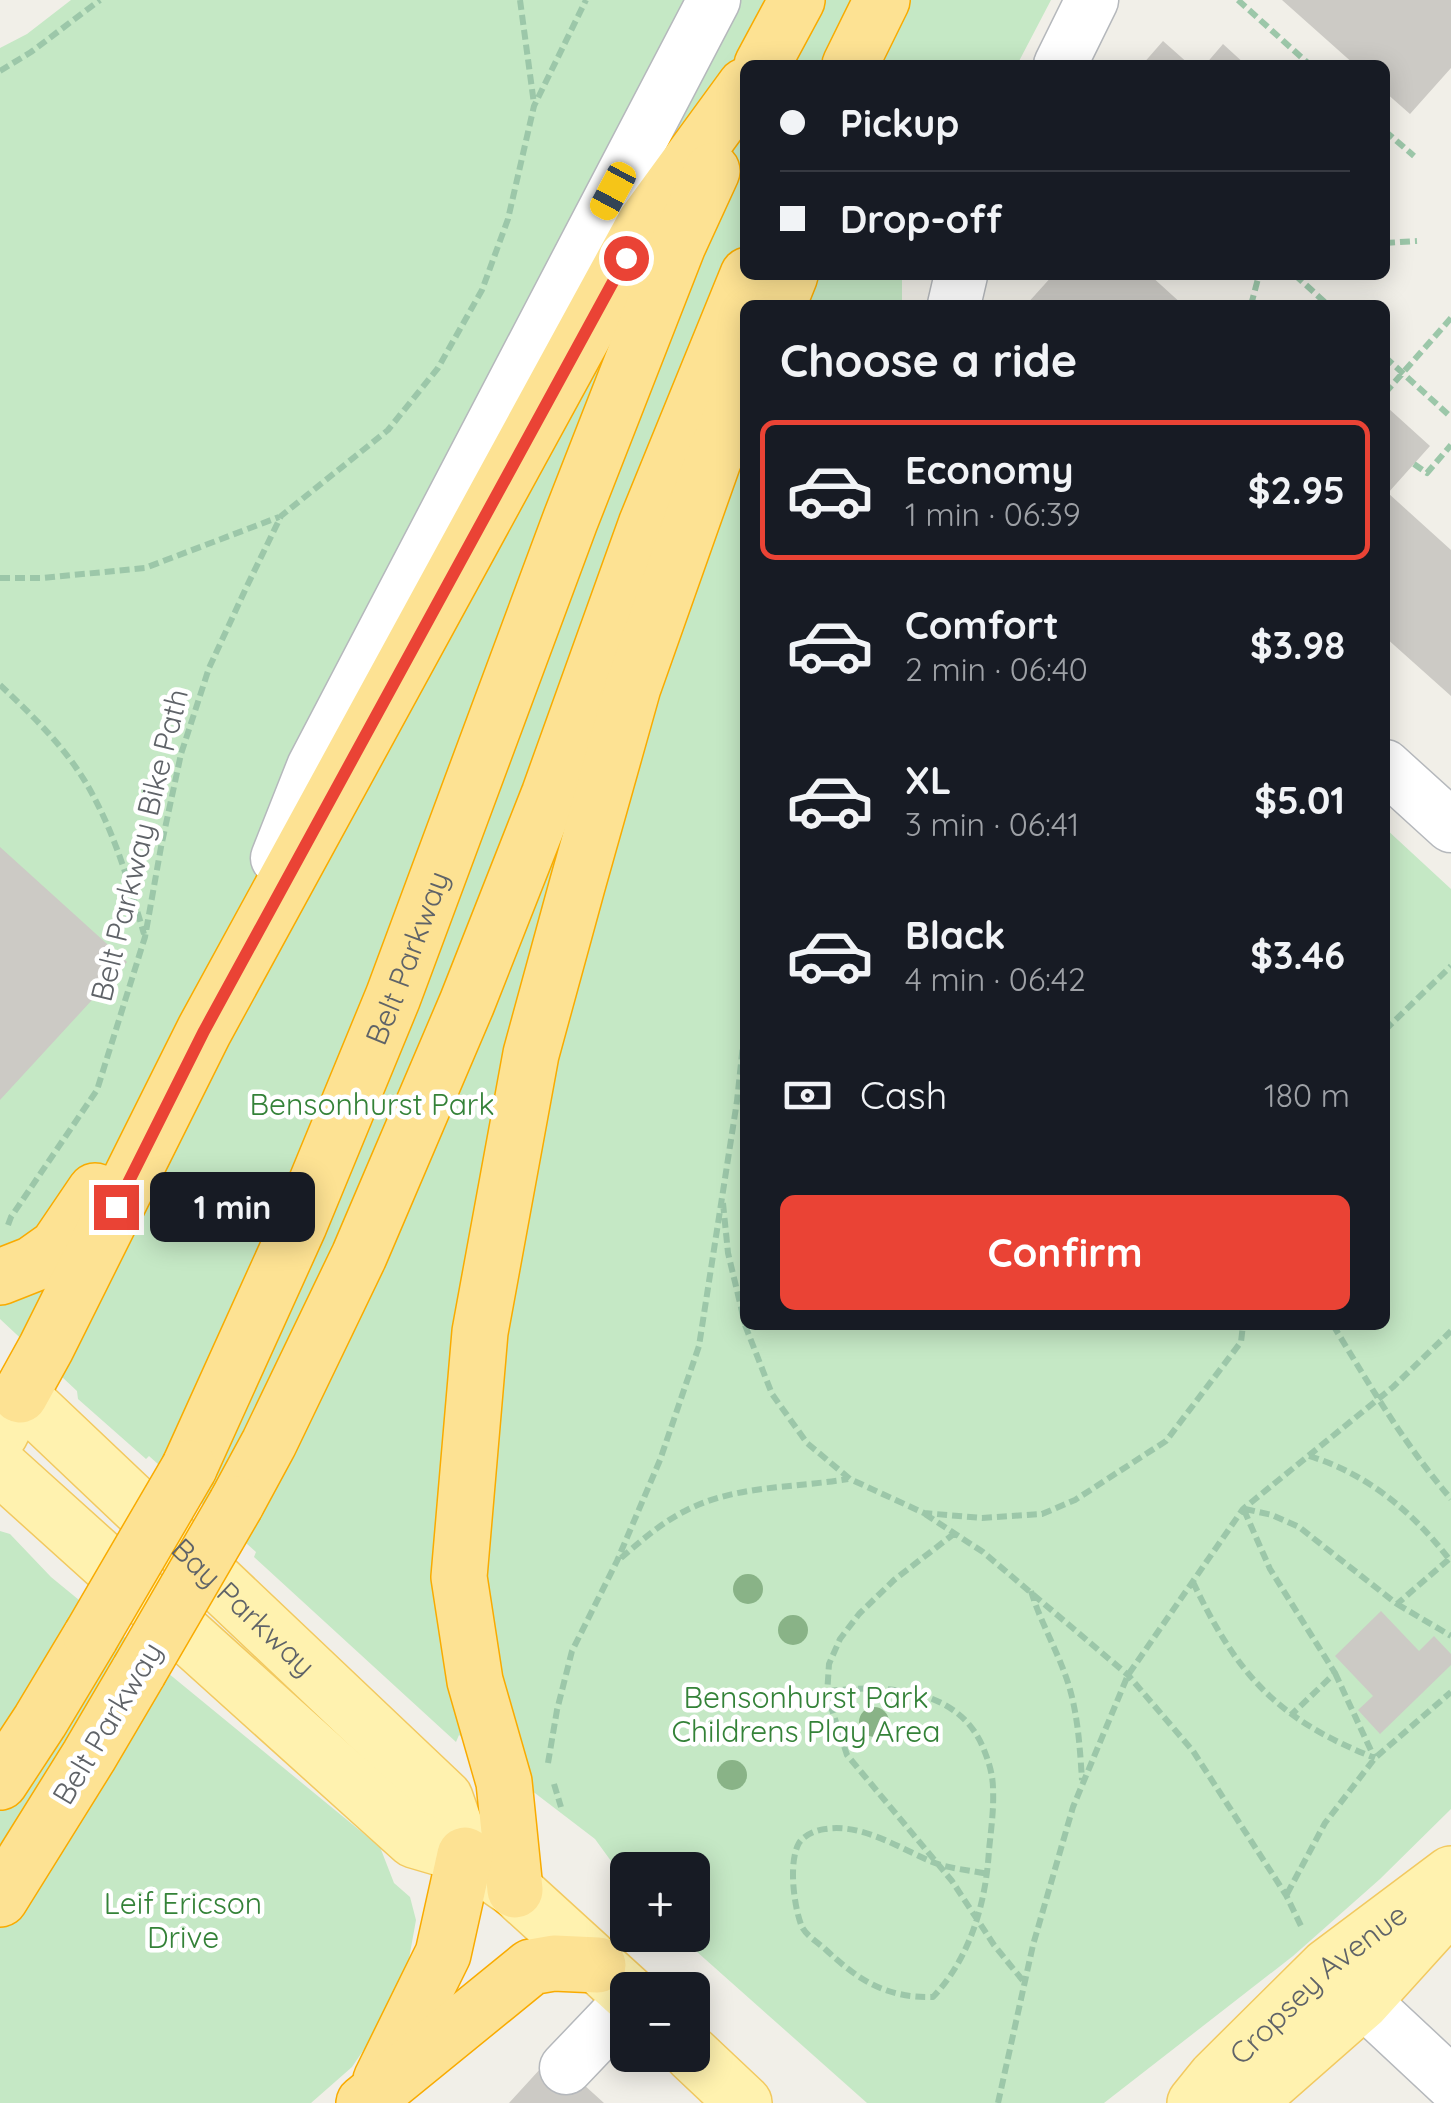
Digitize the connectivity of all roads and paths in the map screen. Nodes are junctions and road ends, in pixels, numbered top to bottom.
1 (100, 0) edge
2 (520, 0) edge
3 (586, 0) edge
4 (714, 0) edge
5 (798, 0) edge
6 (882, 0) edge
7 (1092, 0) edge
8 (1238, 0) edge
9 (764, 60) edge
10 (852, 60) edge
11 (864, 60) edge
12 (1062, 60) edge
13 (1300, 60) edge
14 (0, 71) edge
15 (740, 96) edge
16 (534, 106) junction
17 (740, 109) edge
18 (1390, 135) edge
19 (1414, 156) dead end
20 (1416, 240) dead end
21 (1390, 242) edge
22 (746, 280) edge
23 (1300, 280) edge
24 (1322, 300) edge
25 (1451, 318) edge
26 (1390, 361) edge
27 (1403, 373) junction
28 (1390, 387) edge
29 (740, 396) edge
30 (1451, 417) edge
31 (1451, 445) edge
32 (1414, 464) dead end
33 (281, 516) junction
34 (0, 578) edge
35 (0, 685) edge
36 (1390, 771) edge
37 (1451, 826) edge
38 (145, 937) junction
39 (1451, 966) edge
40 (214, 1013) junction
41 (1390, 1025) edge
42 (740, 1073) edge
43 (740, 1098) edge
44 (737, 1101) junction
45 (722, 1191) junction
46 (0, 1207) edge
47 (11, 1217) junction
48 (3, 1254) edge
49 (740, 1304) edge
50 (747, 1330) edge
51 (1242, 1330) edge
52 (1336, 1330) edge
53 (1451, 1332) edge
54 (1377, 1400) junction
55 (7, 1401) edge
56 (1307, 1456) junction
57 (0, 1468) edge
58 (850, 1479) junction
59 (1451, 1500) edge
60 (1244, 1509) junction
61 (924, 1513) junction
62 (955, 1533) junction
63 (1450, 1560) edge
64 (617, 1562) junction
65 (1192, 1582) junction
66 (1031, 1590) junction
67 (1397, 1604) junction
68 (1451, 1636) edge
69 (1335, 1672) junction
70 (1128, 1674) junction
71 (828, 1692) junction
72 (1451, 1692) edge
73 (1290, 1715) junction
74 (1374, 1758) junction
75 (0, 1782) edge
76 (1082, 1786) junction
77 (561, 1807) dead end
78 (465, 1855) junction
79 (938, 1864) junction
80 (988, 1874) junction
81 (1451, 1874) edge
82 (515, 1890) junction
83 (1286, 1895) junction
84 (0, 1899) edge
85 (1451, 1904) edge
86 (977, 1918) junction
87 (1332, 1970) junction
88 (610, 1979) edge
89 (1024, 1982) junction
90 (610, 1984) edge
91 (610, 1999) edge
92 (566, 2068) dead end
93 (710, 2071) edge
94 (1451, 2083) edge
95 (368, 2100) edge
96 (744, 2103) edge
97 (998, 2103) edge
98 (1195, 2103) edge
99 (1247, 2103) edge

1 - 14 path
2 - 16 path
3 - 16 path, Belt Parkway Bike Path
4 - 40 street
5 - 9 highway, Belt Parkway
6 - 10 highway
6 - 11 highway
7 - 12 street
8 - 13 path
15 - 40 highway
16 - 33 path, Belt Parkway Bike Path
17 - 75 highway, Belt Parkway, bridge
18 - 19 path
20 - 21 path
22 - 84 highway, Belt Parkway, bridge
23 - 24 path
25 - 27 path
26 - 27 path
27 - 28 path
27 - 30 path
29 - 82 highway
31 - 32 path
33 - 34 path
33 - 38 path, Belt Parkway Bike Path
35 - 38 path
36 - 37 street
38 - 47 path, Belt Parkway Bike Path
39 - 41 path
40 - 48 highway
40 - 55 highway
42 - 44 path
43 - 44 path
44 - 45 path
45 - 49 path
45 - 64 path
46 - 47 path
47 - 48 path, Belt Parkway Bike Path
50 - 58 path
51 - 61 path
52 - 54 path
53 - 54 path
54 - 56 path
54 - 59 path
55 - 78 main road, Bay Parkway
56 - 60 path
56 - 63 path
57 - 78 main road, Bay Parkway
58 - 61 path
58 - 64 path
60 - 65 path
60 - 67 path
60 - 69 path
61 - 62 path
62 - 66 path
62 - 71 path
63 - 67 path
64 - 77 path
65 - 70 path
65 - 73 path
66 - 70 path
66 - 76 path
67 - 68 path
69 - 73 path
69 - 74 path
70 - 76 path
70 - 83 path
71 - 79 path
71 - 80 path
72 - 74 path
73 - 74 path
74 - 83 path
76 - 89 path
78 - 82 main road, Bay Parkway
78 - 95 highway
79 - 80 path
79 - 86 path
79 - 86 path
80 - 86 path
81 - 87 main road, Cropsey Avenue
82 - 88 main road, Bay Parkway
83 - 87 path
85 - 87 main road, Cropsey Avenue
86 - 89 path
87 - 94 street
87 - 98 main road, Cropsey Avenue
87 - 99 main road, Cropsey Avenue
89 - 97 path
90 - 95 highway
91 - 92 street
93 - 96 main road

